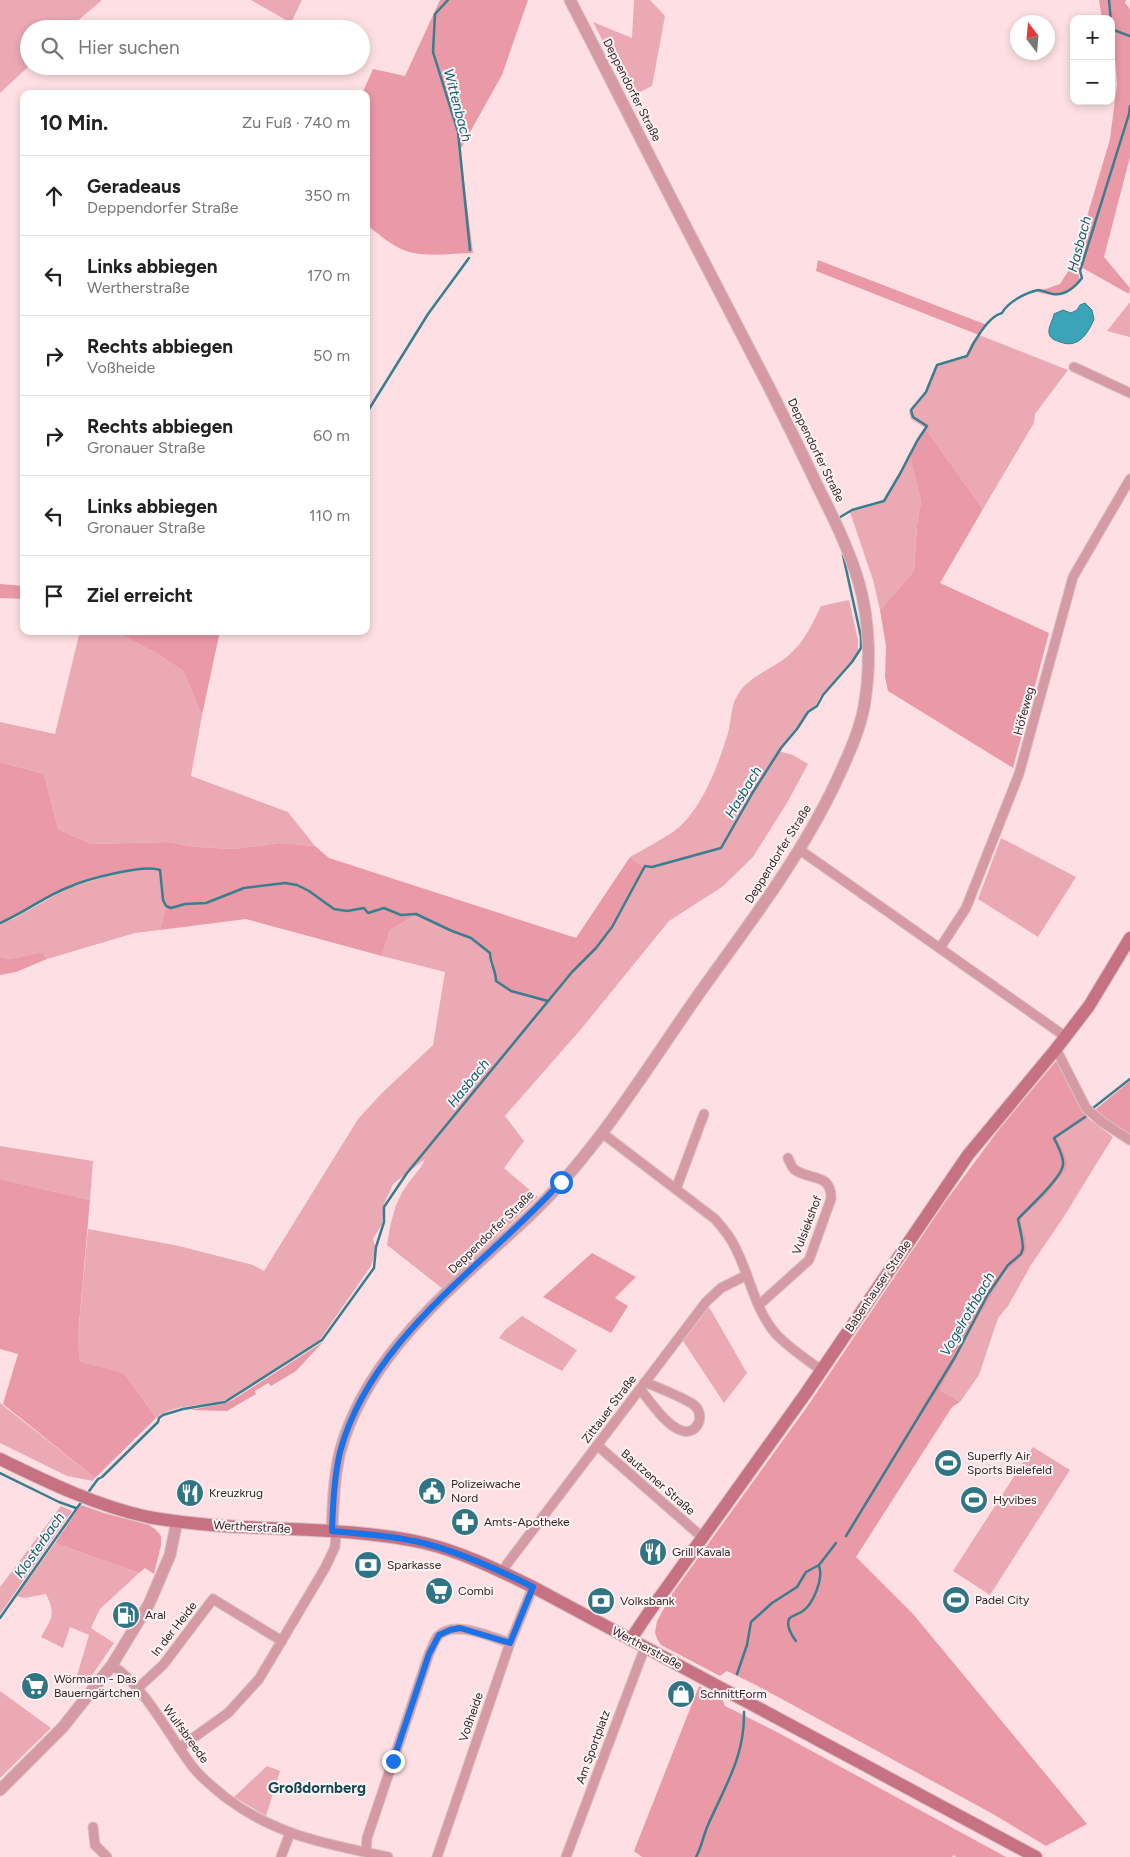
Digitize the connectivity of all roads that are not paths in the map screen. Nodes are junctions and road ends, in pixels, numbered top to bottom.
1 (570, 0) edge
2 (1074, 367) dead end
3 (1130, 393) edge
4 (1130, 479) edge
5 (800, 850) junction
6 (1130, 938) edge
7 (940, 948) junction
8 (1066, 1036) junction
9 (1056, 1049) junction
10 (704, 1114) dead end
11 (602, 1133) junction
12 (1130, 1140) edge
13 (788, 1158) dead end
14 (676, 1189) junction
15 (747, 1275) junction
16 (759, 1305) junction
17 (821, 1370) junction
18 (642, 1385) junction
19 (597, 1445) junction
20 (0, 1459) edge
21 (177, 1521) junction
22 (334, 1531) junction
23 (702, 1537) junction
24 (503, 1572) junction
25 (533, 1587) junction
26 (632, 1640) junction
27 (282, 1641) junction
28 (510, 1643) junction
29 (645, 1647) junction
30 (112, 1665) junction
31 (138, 1688) junction
32 (179, 1748) junction
33 (0, 1790) edge
34 (93, 1827) dead end
35 (290, 1833) junction
36 (366, 1852) junction
37 (107, 1857) edge
38 (281, 1857) edge
39 (388, 1857) edge
40 (437, 1857) edge
41 (566, 1857) edge
42 (1034, 1857) edge

1 - 5 street, Deppendorfer Straße
2 - 3 street
4 - 7 street, Höfeweg
5 - 7 street
5 - 11 street, Deppendorfer Straße
6 - 8 main road, Babenhauser Straße
7 - 8 street
8 - 9 main road, Babenhauser Straße
9 - 12 street
9 - 17 main road, Babenhauser Straße
10 - 14 street
11 - 14 street
11 - 22 street, Deppendorfer Straße
13 - 16 street, Vulsiekshof
14 - 15 street
15 - 16 street
15 - 18 street, Zittauer Straße
16 - 17 street
17 - 23 main road, Babenhauser Straße
18 - 18 street
18 - 19 street, Zittauer Straße
19 - 23 street, Bautzener Straße
19 - 24 street, Zittauer Straße
20 - 21 main road, Wertherstraße
21 - 22 main road, Wertherstraße
21 - 30 street
22 - 24 main road, Wertherstraße
22 - 27 street
23 - 26 main road, Babenhauser Straße
24 - 25 main road, Wertherstraße
25 - 26 main road, Wertherstraße
25 - 28 street, Voßheide
26 - 29 main road, Wertherstraße
27 - 31 street, In der Heide
27 - 32 street
28 - 36 street
28 - 40 street, Voßheide
29 - 41 street, Am Sportplatz
29 - 42 main road, Wertherstraße
30 - 31 street, Wulfsbreede
30 - 33 street
31 - 32 street, Wulfsbreede
32 - 35 street, Wulfsbreede
34 - 37 street
35 - 36 street, Wulfsbreede
35 - 38 street
36 - 39 street, Wulfsbreede

